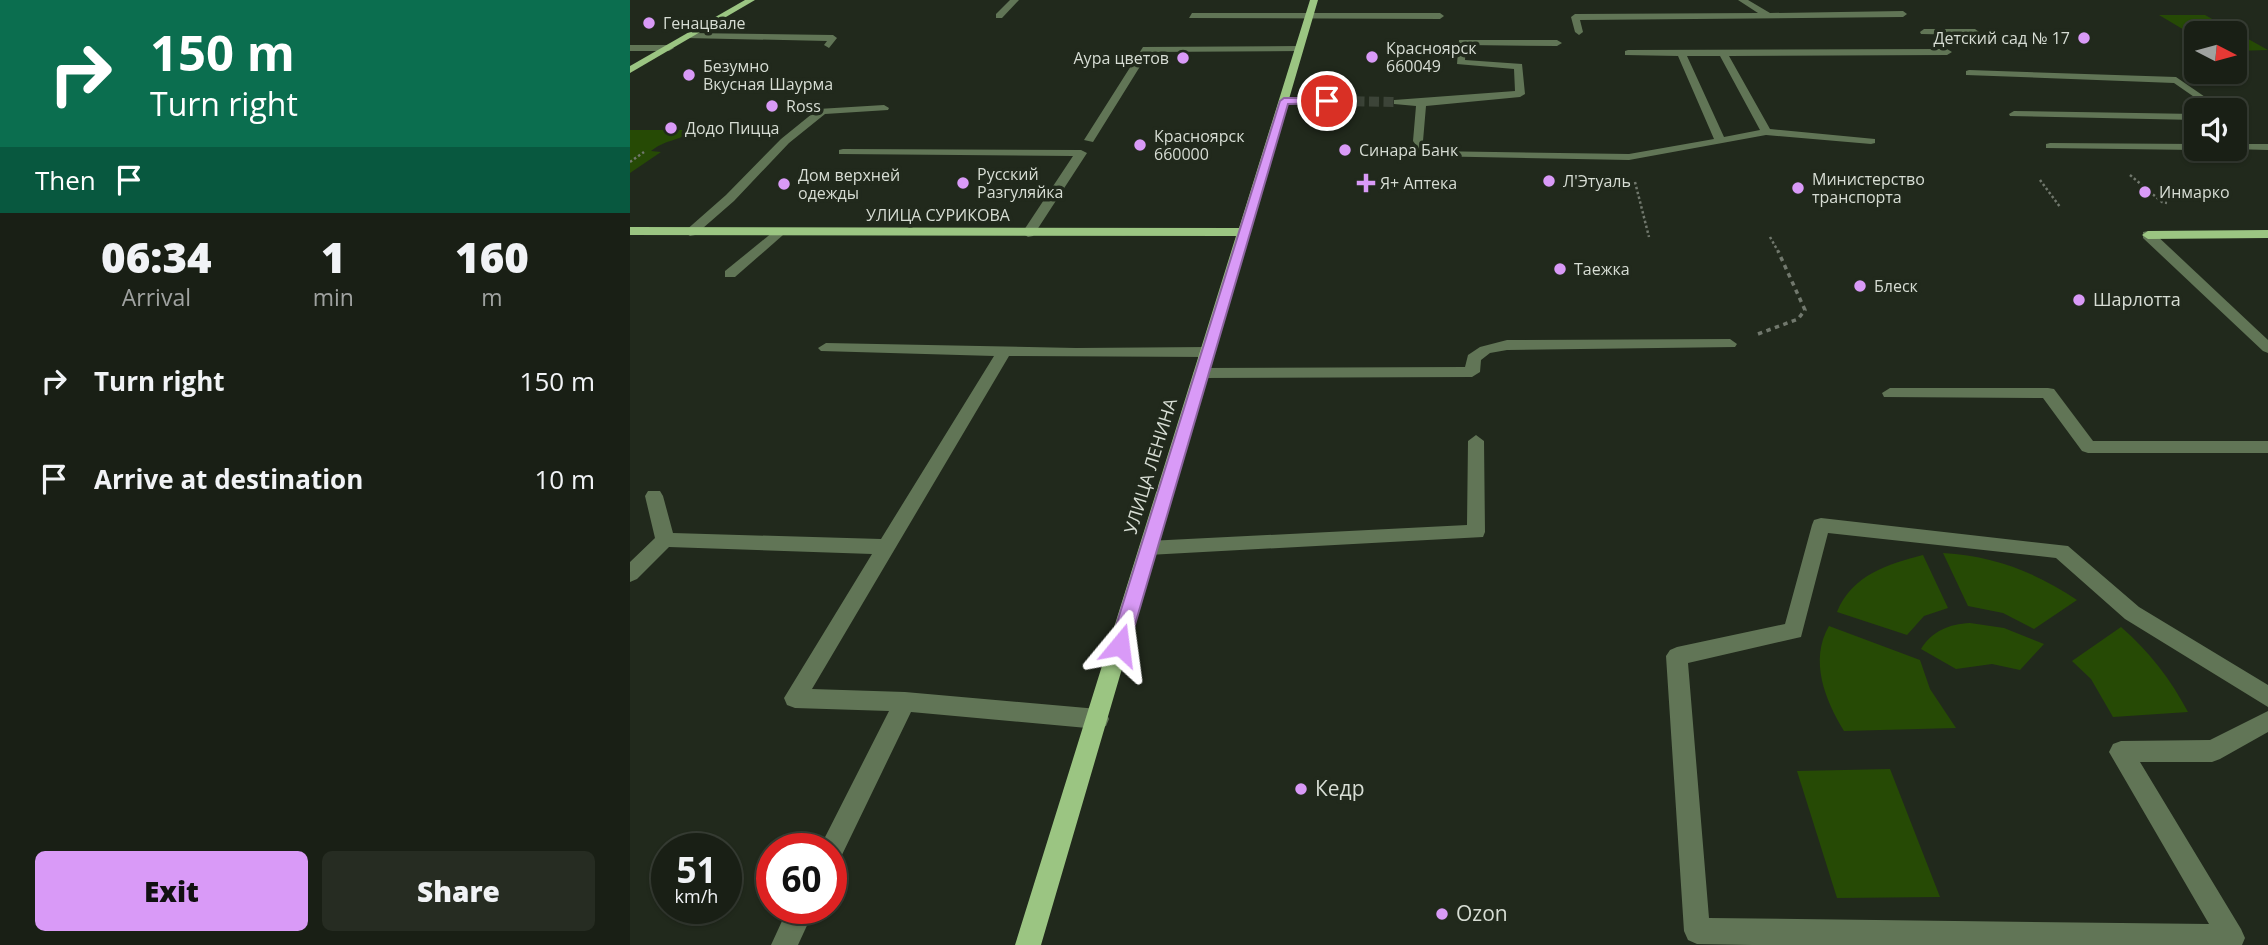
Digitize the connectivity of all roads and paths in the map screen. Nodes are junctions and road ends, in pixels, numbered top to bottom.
1 (751, 0) edge
2 (1015, 0) edge
3 (1314, 0) edge
4 (1742, 0) edge
5 (1903, 14) dead end
6 (999, 16) dead end
7 (1192, 16) dead end
8 (1309, 16) junction
9 (1440, 16) dead end
10 (1770, 16) junction
11 (1579, 32) dead end
12 (1924, 32) dead end
13 (1975, 32) dead end
14 (689, 36) junction
15 (1557, 43) dead end
16 (828, 44) dead end
17 (630, 48) edge
18 (669, 48) junction
19 (1300, 49) junction
20 (1947, 52) dead end
21 (1628, 53) dead end
22 (1681, 53) junction
23 (1723, 53) junction
24 (630, 70) edge
25 (1969, 73) dead end
26 (2202, 98) edge
27 (1284, 101) junction
28 (1340, 101) tunnel mouth
29 (1398, 102) tunnel mouth
30 (1421, 103) junction
31 (884, 108) dead end
32 (2014, 114) dead end
33 (2184, 117) edge
34 (1766, 132) junction
35 (1089, 140) dead end
36 (1720, 141) junction
37 (1871, 141) dead end
38 (2050, 146) dead end
39 (2184, 147) edge
40 (2247, 147) edge
41 (2268, 147) edge
42 (645, 152) dead end
43 (844, 152) dead end
44 (1629, 158) junction
45 (630, 162) edge
46 (2040, 180) dead end
47 (2128, 181) dead end
48 (2137, 181) dead end
49 (2060, 207) dead end
50 (630, 231) edge
51 (690, 232) junction
52 (778, 232) junction
53 (1245, 232) junction
54 (1028, 233) junction
55 (2268, 234) edge
56 (2148, 235) joint
57 (1649, 237) dead end
58 (1770, 237) dead end
59 (730, 274) dead end
60 (1730, 344) joint
61 (826, 348) dead end
62 (2268, 348) edge
63 (1005, 351) junction
64 (1208, 352) junction
65 (1201, 373) junction
66 (1890, 393) dead end
67 (1476, 441) dead end
68 (2268, 447) edge
69 (654, 496) dead end
70 (665, 540) junction
71 (889, 547) junction
72 (1148, 548) junction
73 (630, 574) edge
74 (2268, 697) edge
75 (905, 702) junction
76 (1098, 719) junction
77 (2268, 721) edge
78 (840, 833) edge
79 (794, 924) edge
80 (784, 945) edge
81 (1028, 945) edge

1 - 14 main road
2 - 6 street
3 - 8 main road, УЛИЦА ЛЕНИНА
4 - 10 street
5 - 10 street
7 - 8 street
8 - 9 street
8 - 19 main road, УЛИЦА ЛЕНИНА
10 - 11 street
12 - 13 street
14 - 16 street
14 - 18 main road
15 - 30 street
17 - 18 street
18 - 24 main road
19 - 27 main road, УЛИЦА ЛЕНИНА
19 - 35 street
20 - 23 street
21 - 22 street
22 - 23 street
22 - 36 street
23 - 34 street
25 - 26 street
27 - 28 street
27 - 53 main road, УЛИЦА ЛЕНИНА
29 - 30 street
30 - 44 street
31 - 51 street
32 - 33 street
34 - 36 street
34 - 37 street
36 - 44 street
38 - 39 street
40 - 41 street
42 - 45 path
43 - 54 street
44 - 57 path
46 - 49 path
47 - 48 path
50 - 51 main road, УЛИЦА СУРИКОВА
51 - 52 main road, УЛИЦА СУРИКОВА
52 - 54 main road, УЛИЦА СУРИКОВА
52 - 59 street
53 - 54 main road, УЛИЦА СУРИКОВА
53 - 64 main road, УЛИЦА ЛЕНИНА
55 - 56 main road
56 - 62 street
58 - 60 path
60 - 65 street
61 - 63 street
63 - 64 street
63 - 71 street
64 - 65 main road, УЛИЦА ЛЕНИНА
65 - 72 main road, УЛИЦА ЛЕНИНА
66 - 68 street
67 - 72 street
69 - 70 street
70 - 71 street
70 - 73 street
71 - 75 street
72 - 76 main road, УЛИЦА ЛЕНИНА
74 - 77 street
75 - 76 street
75 - 78 street
76 - 81 main road, УЛИЦА ЛЕНИНА
79 - 80 street

